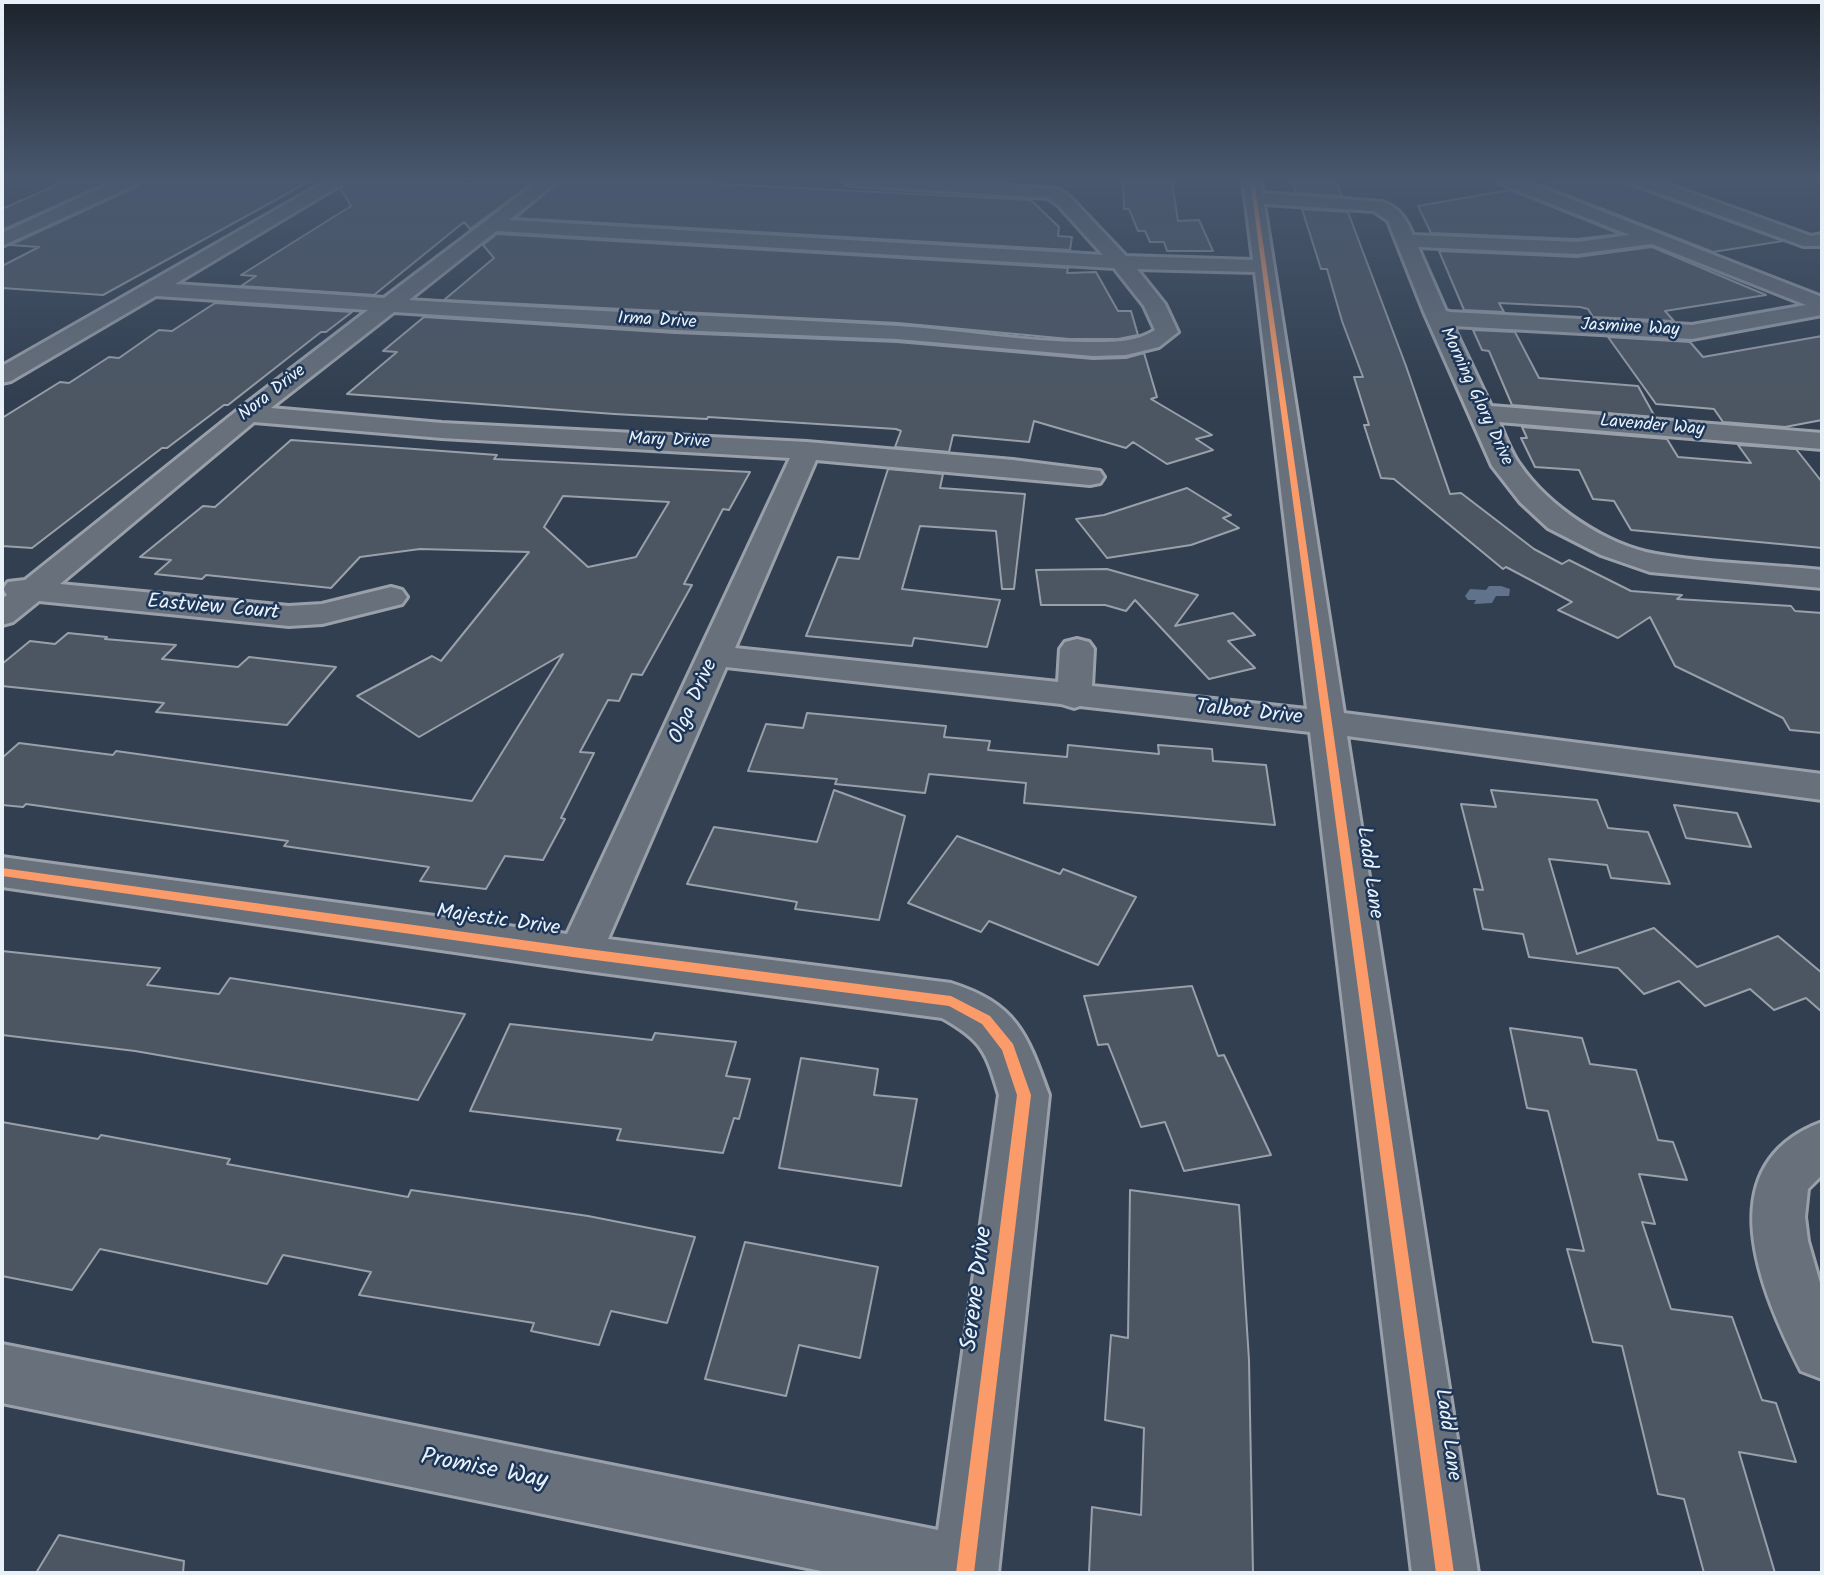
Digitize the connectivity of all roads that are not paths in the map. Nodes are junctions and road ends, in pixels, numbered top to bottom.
1 (213, 254) edge
2 (454, 254) edge
3 (975, 254) edge
4 (1111, 254) edge
5 (1262, 254) edge
6 (1411, 254) edge
7 (1694, 254) edge
8 (1119, 262) junction
9 (1264, 266) junction
10 (152, 289) junction
11 (387, 305) junction
12 (1822, 307) edge
13 (1437, 316) junction
14 (2, 376) edge
15 (1482, 413) junction
16 (248, 414) junction
17 (1822, 441) edge
18 (807, 450) junction
19 (1090, 477) dead end
20 (1822, 579) edge
21 (2, 587) edge
22 (33, 590) junction
23 (391, 597) dead end
24 (2, 615) edge
25 (1077, 649) dead end
26 (716, 656) junction
27 (1074, 697) junction
28 (1326, 722) junction
29 (1819, 792) edge
30 (2, 872) edge
31 (580, 953) junction
32 (986, 1020) joint
33 (1822, 1145) edge
34 (1822, 1350) edge
35 (2, 1374) edge
36 (965, 1570) edge
37 (1445, 1573) edge

1 - 10 street
2 - 11 street, Nora Drive
3 - 8 street
4 - 8 street
5 - 9 street, Ladd Lane
6 - 13 street, Morning Glory Drive
7 - 12 street
8 - 9 street
8 - 11 street, Irma Drive
9 - 28 street, Ladd Lane
10 - 11 street, Irma Drive
10 - 14 street
11 - 16 street, Nora Drive
12 - 13 street, Jasmine Way
13 - 15 street, Morning Glory Drive
15 - 17 street, Lavender Way
15 - 20 street, Morning Glory Drive
16 - 18 street, Mary Drive
16 - 22 street, Nora Drive
18 - 19 street, Mary Drive
18 - 26 street, Olga Drive
21 - 22 street, Eastview Court
22 - 23 street, Eastview Court
22 - 24 street, Nora Drive
25 - 27 street
26 - 27 street, Talbot Drive
26 - 31 street, Olga Drive
27 - 28 street, Talbot Drive
28 - 29 street, Talbot Drive
28 - 37 street, Ladd Lane
30 - 31 street, Majestic Drive
31 - 32 street, Majestic Drive
32 - 36 street, Serene Drive
33 - 34 street
35 - 36 street, Promise Way

